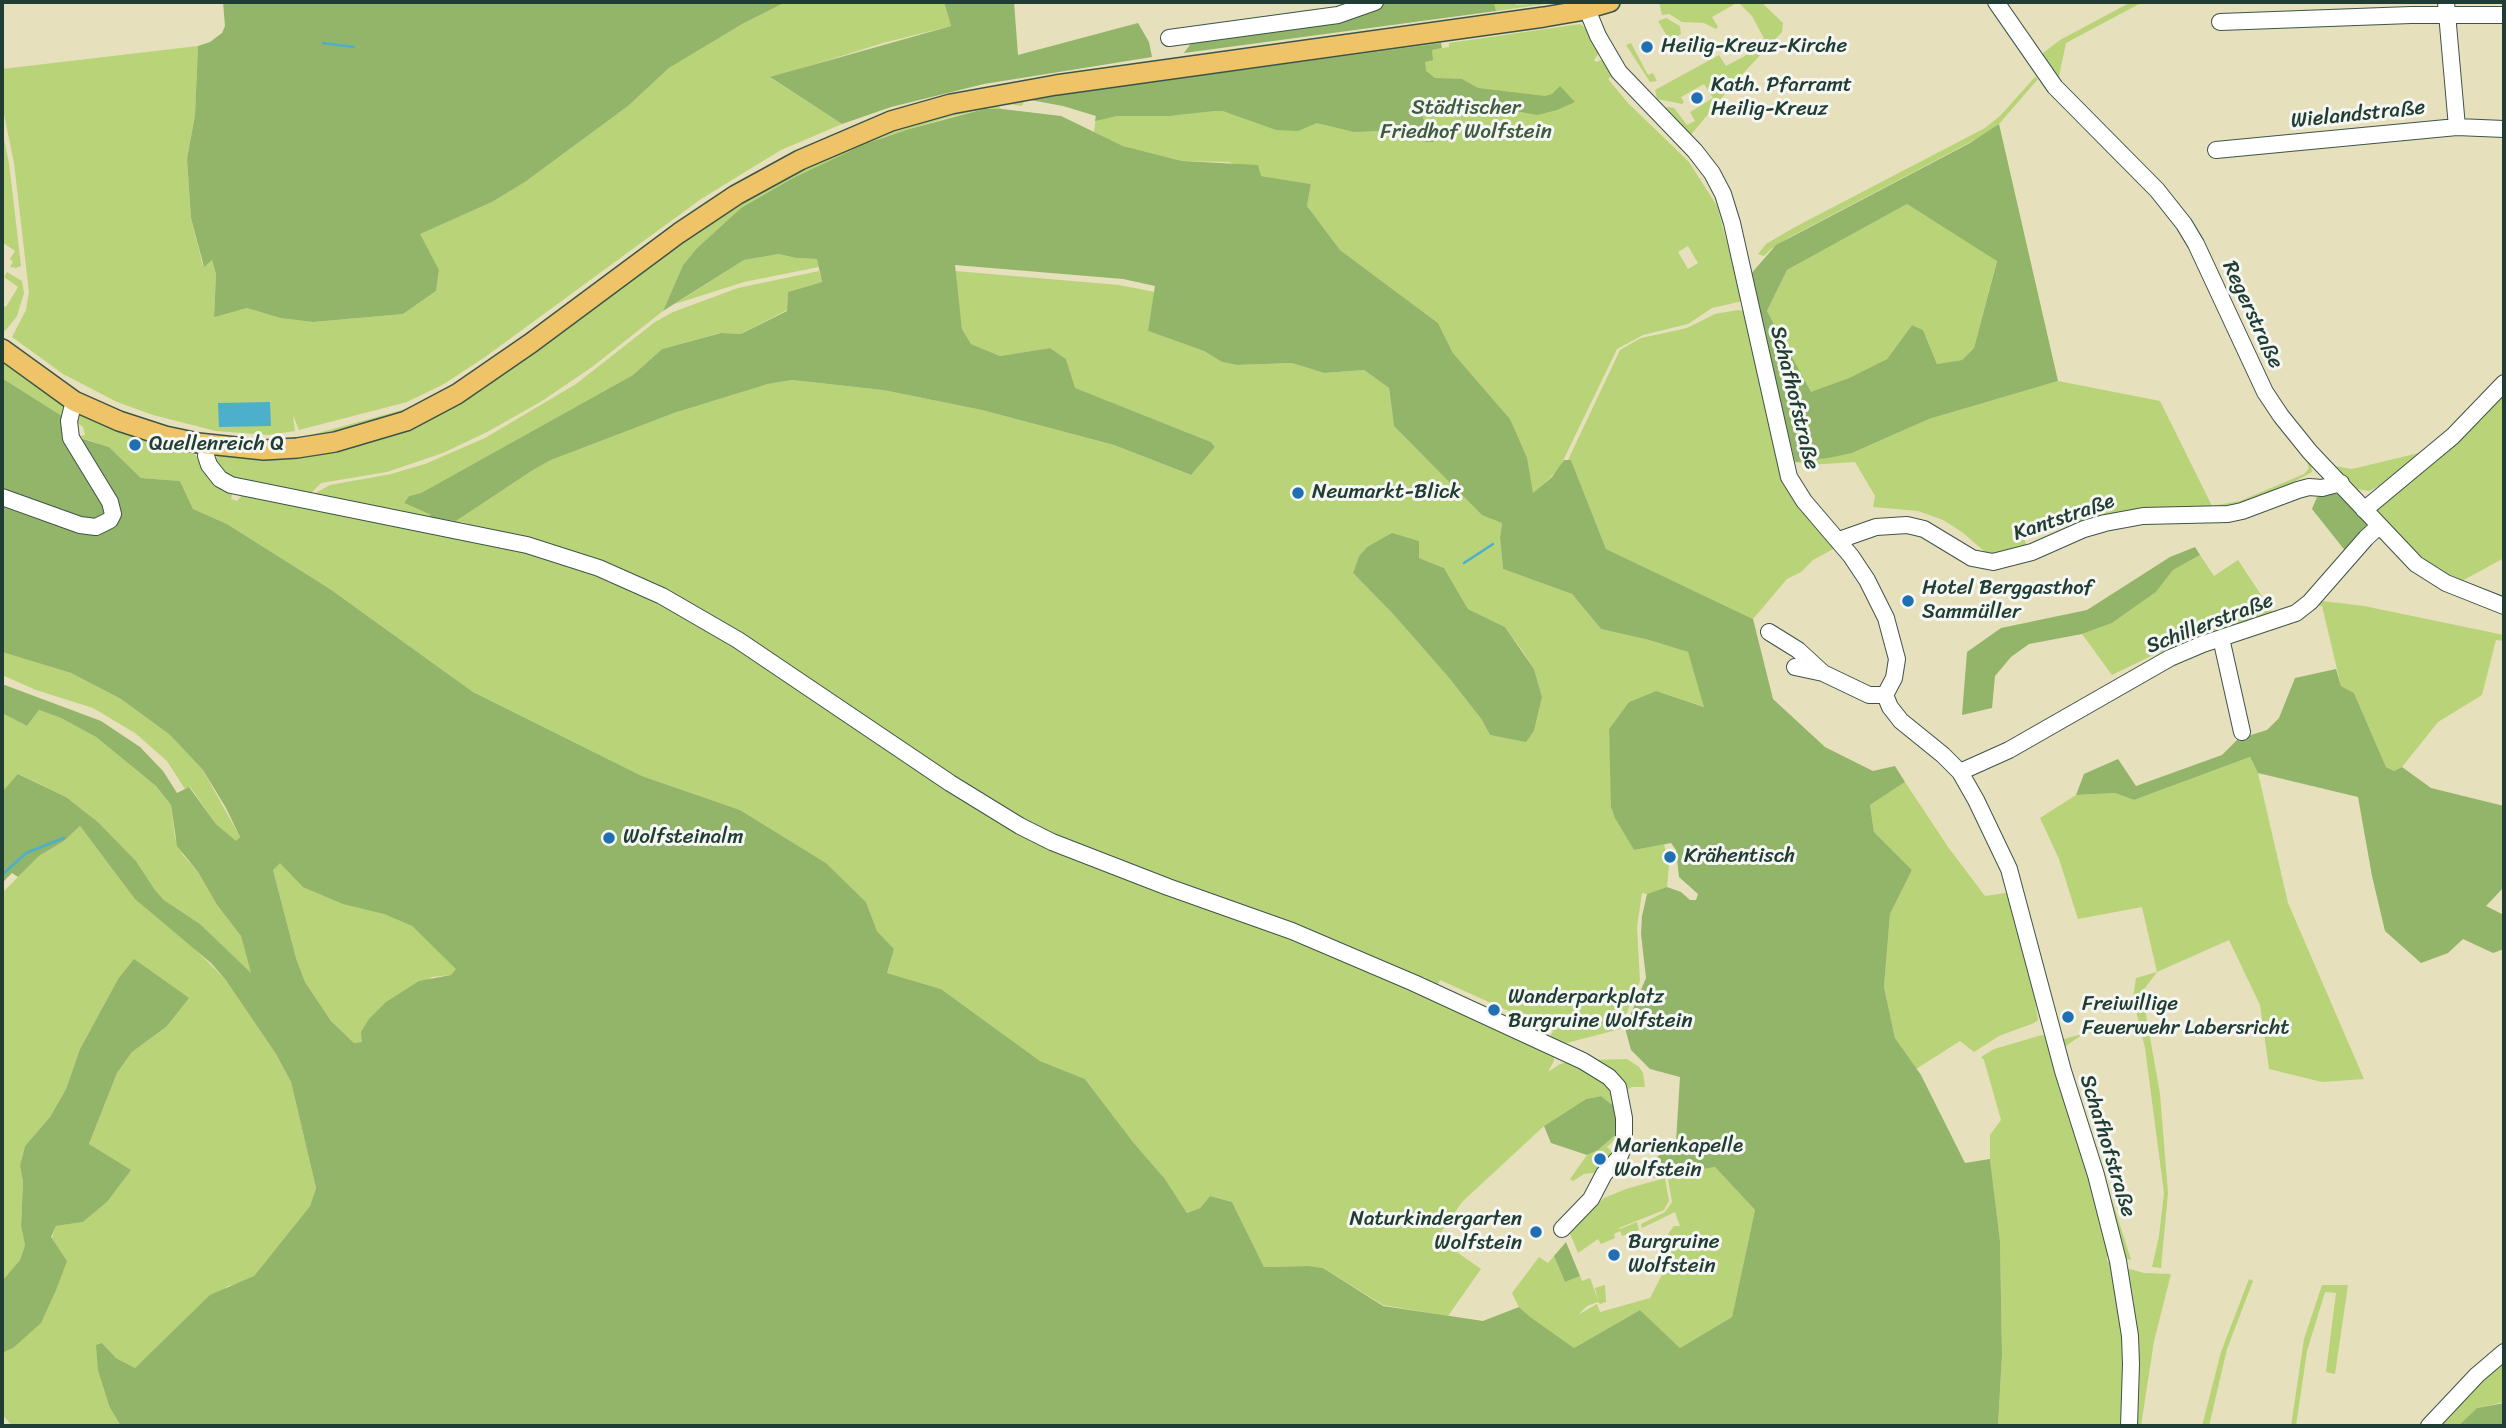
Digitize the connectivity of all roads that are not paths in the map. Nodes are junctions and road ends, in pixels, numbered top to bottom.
1 (1375, 2) edge
2 (1609, 2) edge
3 (1996, 2) edge
4 (1586, 5) edge
5 (2446, 8) edge
6 (2504, 15) edge
7 (2220, 22) dead end
8 (1169, 38) dead end
9 (2457, 127) junction
10 (2504, 129) edge
11 (2216, 150) dead end
12 (2, 349) edge
13 (2504, 383) edge
14 (74, 401) junction
15 (207, 444) junction
16 (2329, 471) junction
17 (2341, 483) junction
18 (2309, 487) junction
19 (2, 497) edge
20 (2364, 510) junction
21 (2379, 526) junction
22 (1839, 540) junction
23 (2504, 606) edge
24 (1769, 632) dead end
25 (2221, 638) junction
26 (1795, 667) dead end
27 (1823, 673) junction
28 (1885, 695) junction
29 (2242, 732) dead end
30 (1960, 772) junction
31 (1562, 1229) dead end
32 (2504, 1352) edge
33 (2129, 1426) edge
34 (2429, 1426) edge

1 - 8 street
2 - 4 main road
3 - 16 street, Regerstraße
4 - 15 main road
4 - 22 street, Schafhofstraße
5 - 6 street
5 - 7 street
5 - 9 street
9 - 10 street, Wielandstraße
9 - 11 street, Wielandstraße
12 - 14 main road
13 - 20 street
14 - 15 main road
14 - 19 street
15 - 31 street
16 - 17 street, Regerstraße
16 - 18 street, Kantstraße
17 - 18 street, Kantstraße
17 - 20 street, Regerstraße
18 - 22 street, Kantstraße
20 - 21 street, Regerstraße
21 - 23 street, Regerstraße
21 - 25 street, Schillerstraße
22 - 28 street, Schafhofstraße
24 - 27 street
25 - 29 street
25 - 30 street, Schillerstraße
26 - 27 street
27 - 28 street
28 - 30 street, Schafhofstraße
30 - 33 street, Schafhofstraße
32 - 34 street

